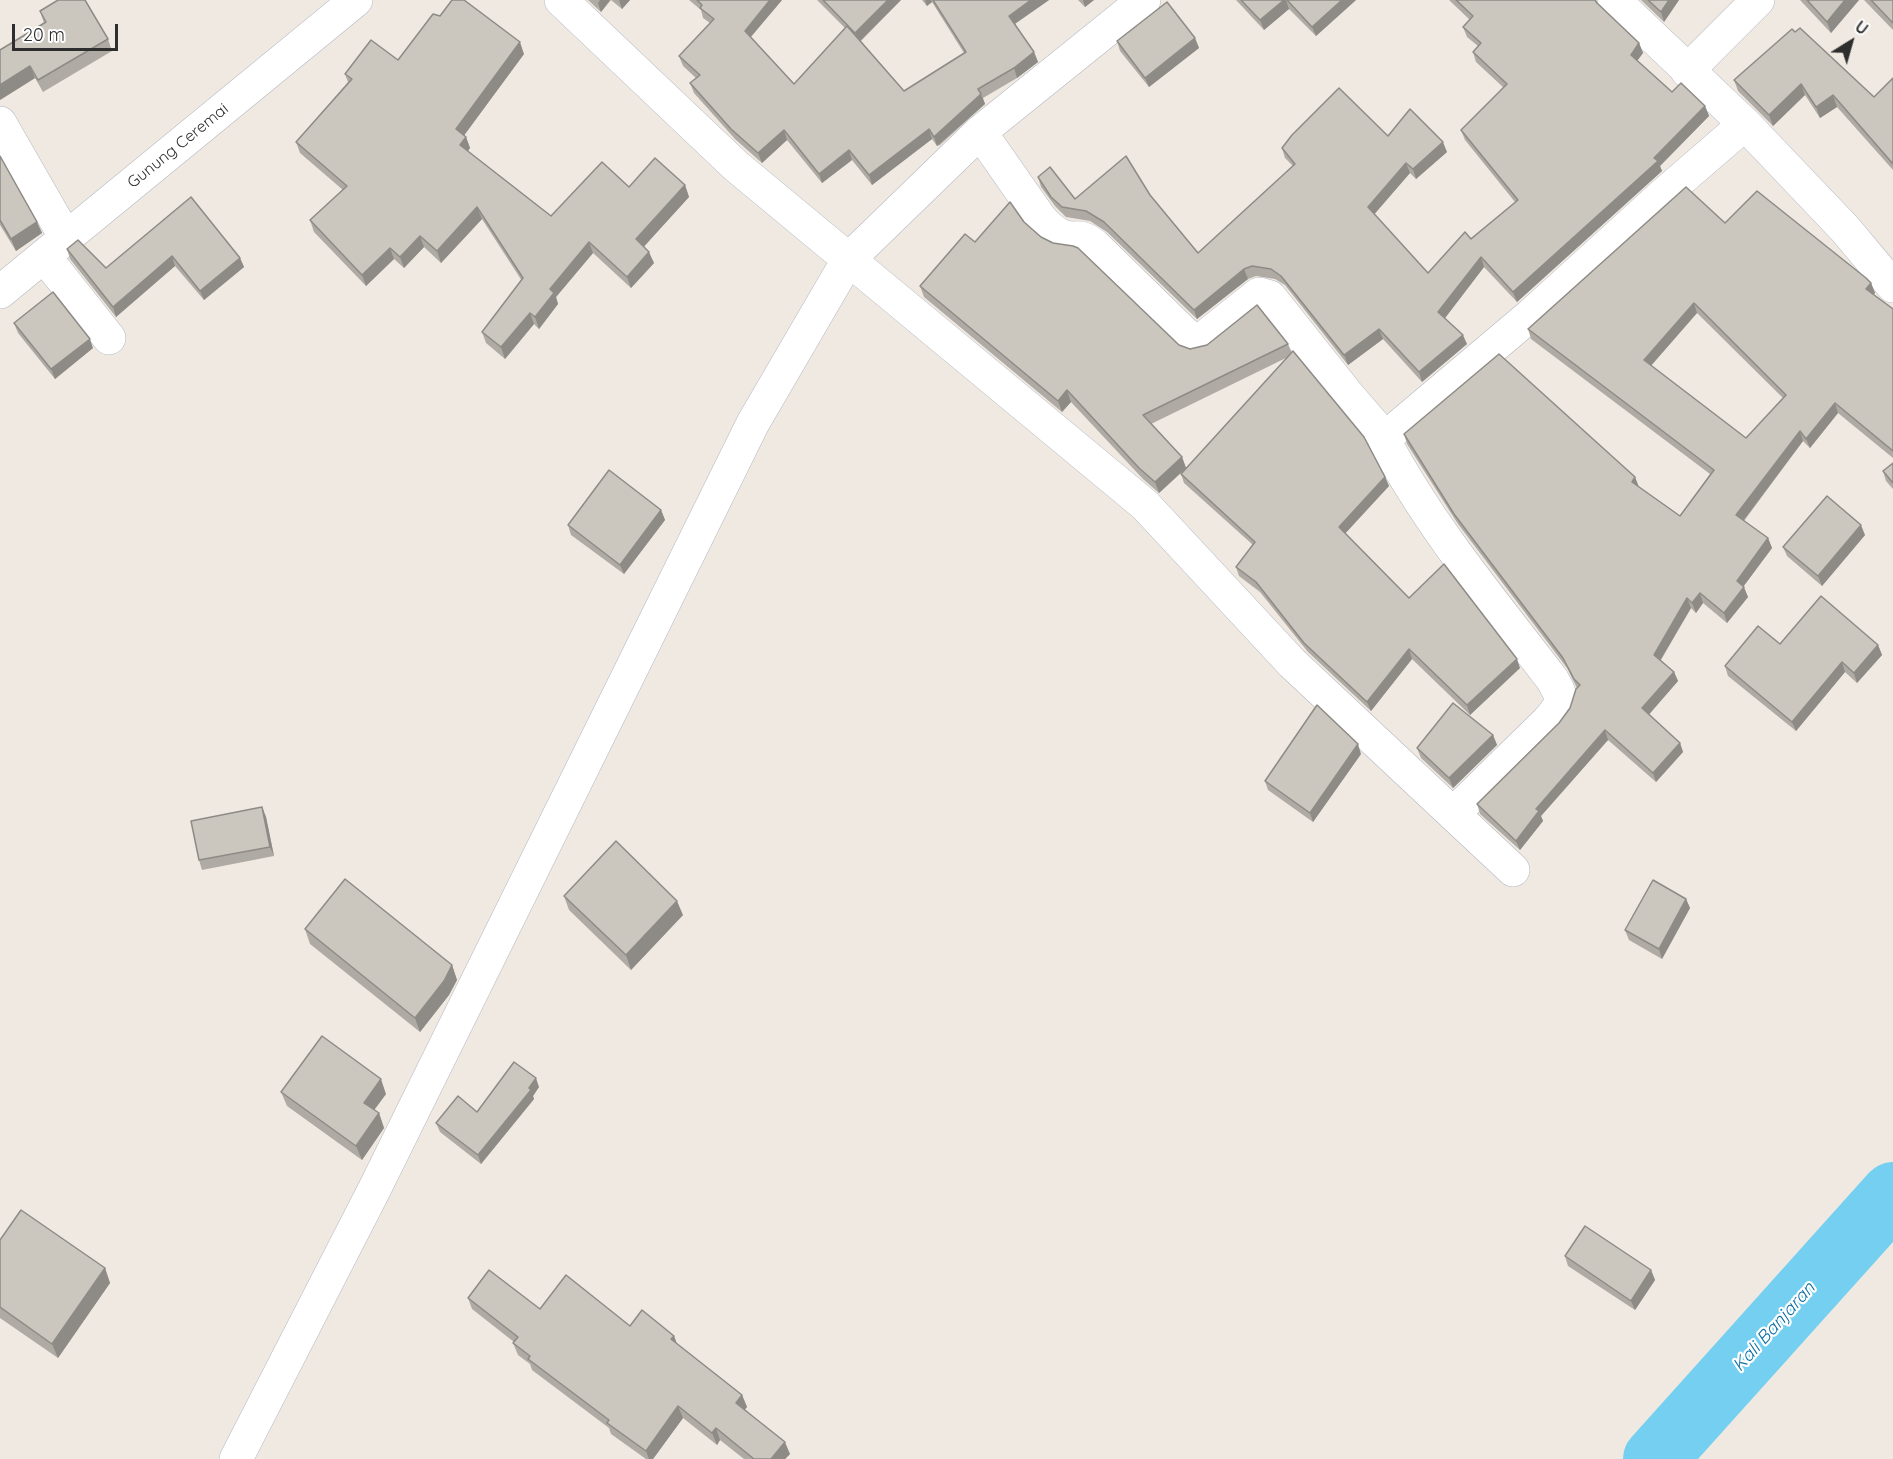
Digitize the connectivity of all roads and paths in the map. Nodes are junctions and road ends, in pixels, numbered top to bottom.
1 (356, 0) edge
2 (561, 0) edge
3 (1144, 0) edge
4 (1614, 0) edge
5 (1758, 0) edge
6 (1687, 71) junction
7 (0, 123) edge
8 (1744, 124) junction
9 (980, 132) junction
10 (55, 247) junction
11 (848, 260) junction
12 (1893, 286) edge
13 (0, 292) edge
14 (109, 338) dead end
15 (1385, 438) junction
16 (1453, 814) junction
17 (1513, 870) dead end
18 (236, 1459) edge

1 - 10 street, Gunung Ceremai
2 - 11 street
3 - 9 street
4 - 6 street
5 - 6 street
6 - 8 street
7 - 10 street
8 - 12 street
8 - 15 street
9 - 11 street
9 - 15 street
10 - 13 street, Gunung Ceremai
10 - 14 street
11 - 16 street
11 - 18 street
15 - 16 street
16 - 17 street

